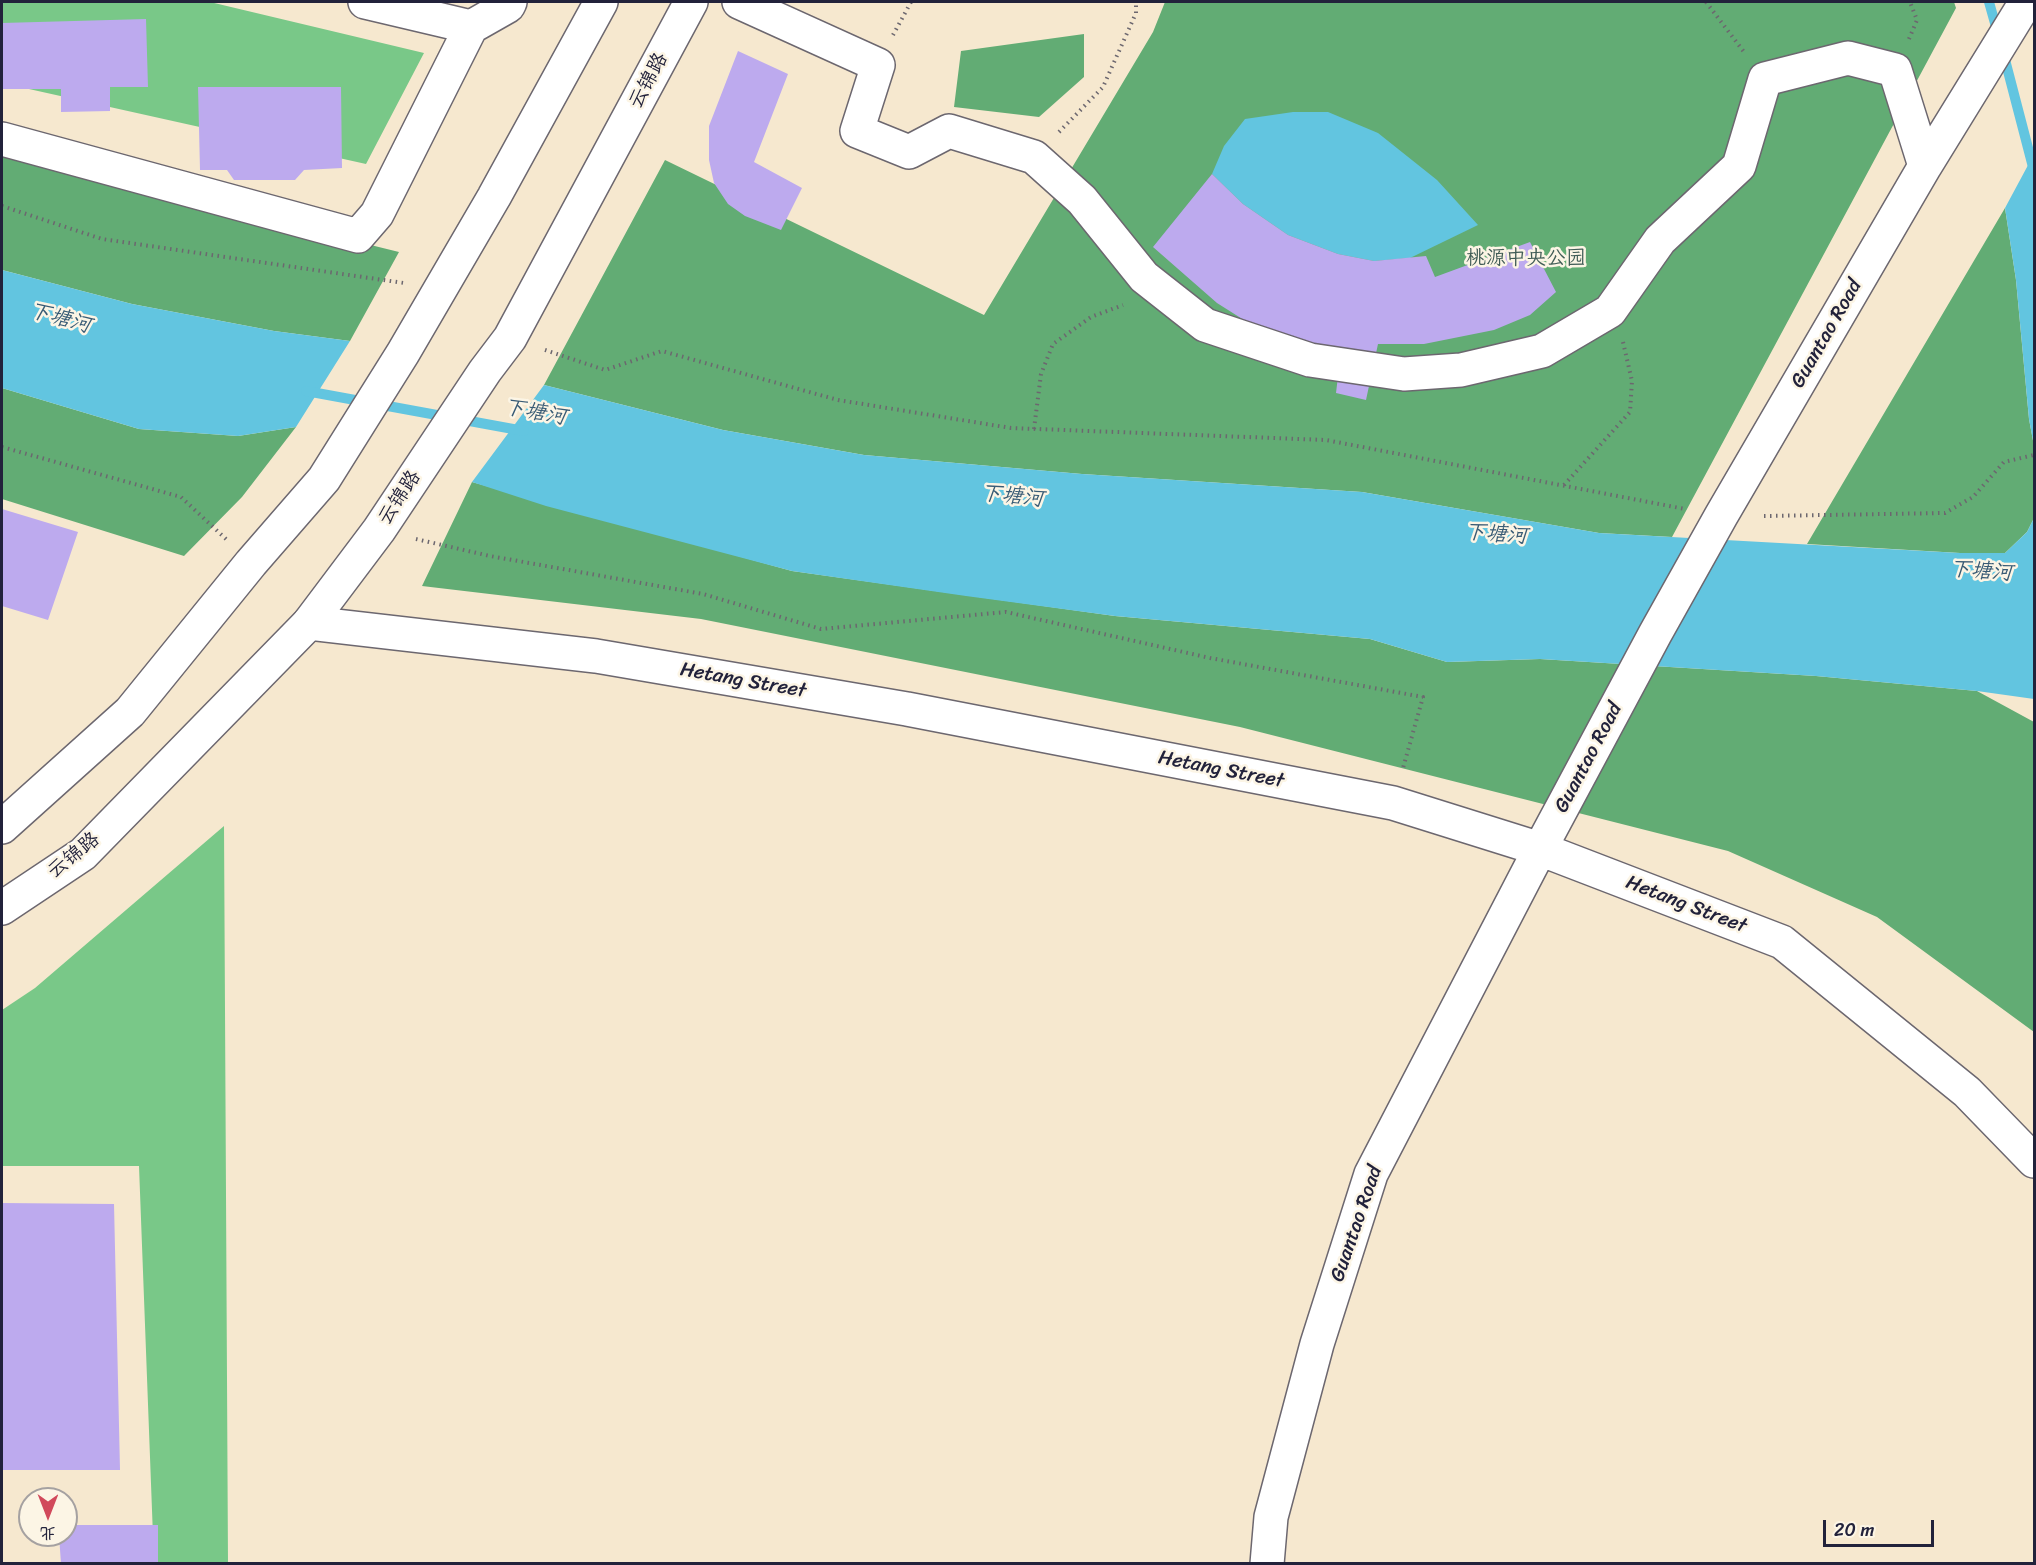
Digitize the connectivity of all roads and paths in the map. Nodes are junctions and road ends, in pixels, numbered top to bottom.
1 (365, 2) edge
2 (510, 2) edge
3 (601, 2) edge
4 (691, 2) edge
5 (739, 2) edge
6 (1136, 2) edge
7 (1706, 2) edge
8 (2025, 3) edge
9 (471, 27) junction
10 (1765, 79) junction
11 (2, 139) edge
12 (1932, 156) junction
13 (1034, 157) junction
14 (2, 206) edge
15 (440, 288) junction
16 (1161, 291) junction
17 (1610, 311) junction
18 (510, 338) junction
19 (1034, 429) junction
20 (2, 447) edge
21 (2034, 455) edge
22 (1563, 486) junction
23 (1721, 516) junction
24 (379, 530) junction
25 (251, 563) junction
26 (309, 623) junction
27 (1393, 804) junction
28 (2, 827) edge
29 (1540, 849) junction
30 (2, 908) edge
31 (2034, 1161) edge
32 (1267, 1563) edge

1 - 9 street
2 - 9 street
3 - 15 street
4 - 18 street, 云锦路
5 - 13 street
6 - 13 path
7 - 10 path
8 - 12 street, Guantao Road
9 - 11 street
10 - 12 street
10 - 17 street
12 - 23 street, Guantao Road
13 - 16 street
14 - 15 path
15 - 25 street
16 - 17 street
16 - 19 path
17 - 22 path
18 - 19 path
18 - 24 street, 云锦路
19 - 22 path
20 - 25 path
21 - 23 path
22 - 23 path
23 - 29 street, Guantao Road
24 - 26 street, 云锦路
24 - 27 path
25 - 28 street
26 - 27 street, Hetang Street
26 - 30 street, 云锦路
27 - 29 street, Hetang Street
29 - 31 street, Hetang Street
29 - 32 street, Guantao Road

